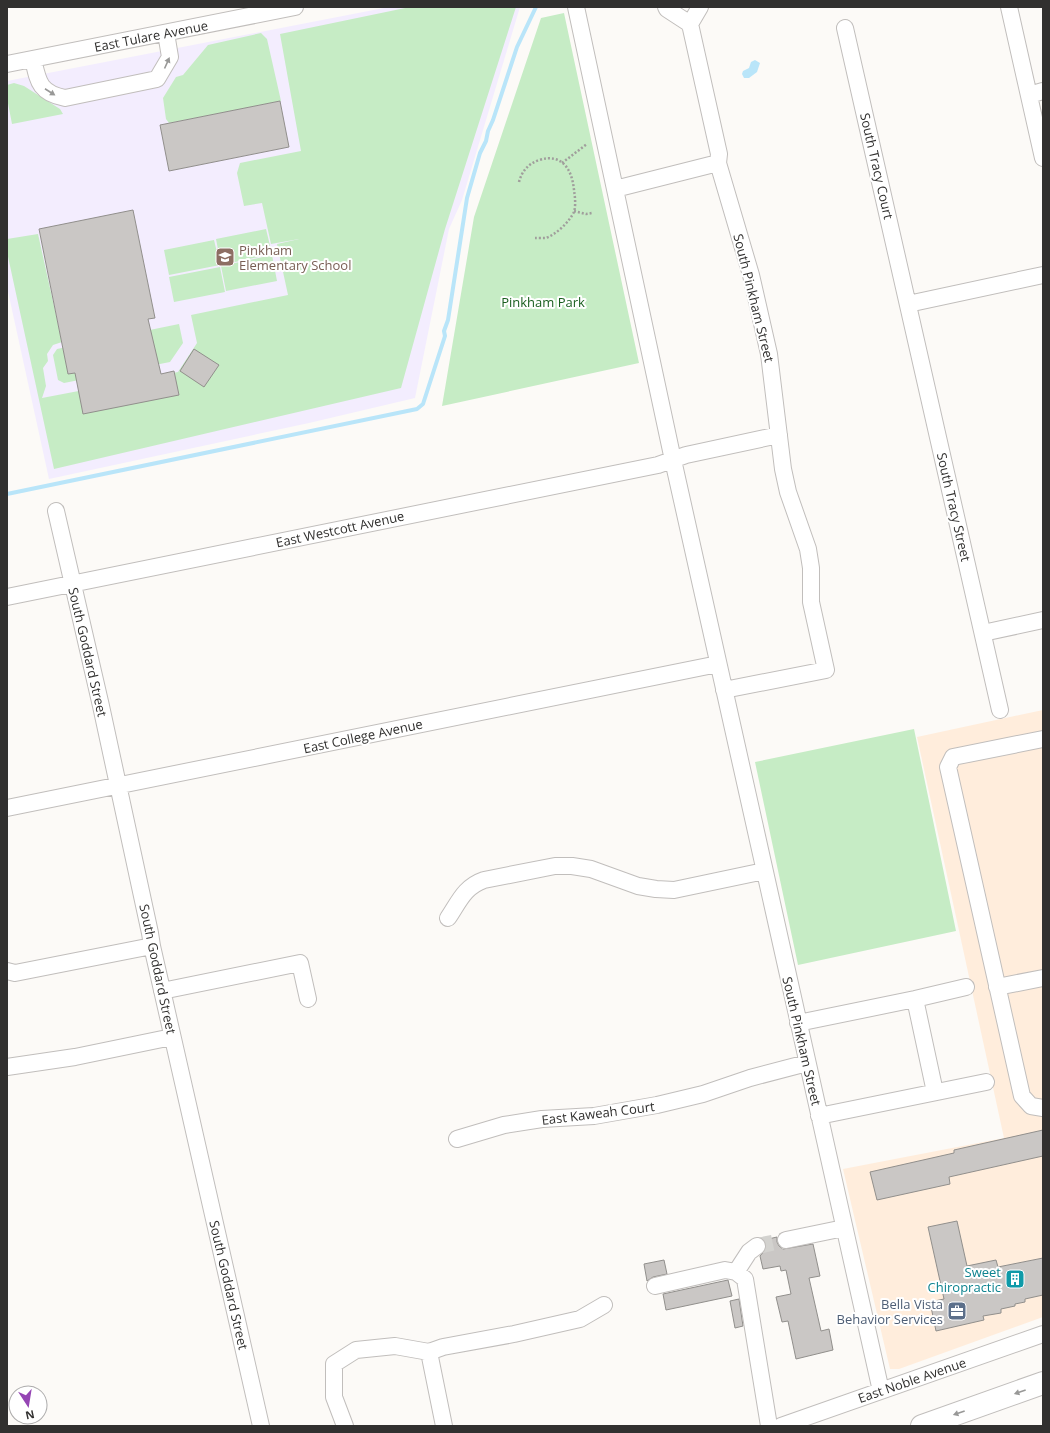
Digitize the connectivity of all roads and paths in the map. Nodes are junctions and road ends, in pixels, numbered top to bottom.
1 (295, 7) edge
2 (576, 7) edge
3 (666, 7) edge
4 (700, 7) edge
5 (1010, 7) edge
6 (690, 24) junction
7 (845, 28) dead end
8 (166, 33) junction
9 (33, 59) junction
10 (7, 64) edge
11 (1036, 93) edge
12 (587, 144) dead end
13 (1043, 158) edge
14 (562, 163) junction
15 (718, 163) junction
16 (519, 182) dead end
17 (615, 189) junction
18 (574, 211) junction
19 (592, 213) dead end
20 (535, 238) dead end
21 (1043, 275) edge
22 (908, 304) junction
23 (779, 435) junction
24 (673, 460) junction
25 (56, 511) dead end
26 (72, 584) junction
27 (7, 597) edge
28 (1043, 620) edge
29 (983, 633) junction
30 (718, 664) junction
31 (724, 690) junction
32 (1000, 710) dead end
33 (1043, 739) edge
34 (118, 786) junction
35 (7, 808) edge
36 (764, 871) junction
37 (448, 918) dead end
38 (152, 946) junction
39 (7, 971) edge
40 (1043, 978) edge
41 (966, 987) dead end
42 (997, 987) junction
43 (162, 991) junction
44 (915, 999) junction
45 (308, 1000) dead end
46 (798, 1023) junction
47 (172, 1037) junction
48 (807, 1063) junction
49 (7, 1067) edge
50 (986, 1082) dead end
51 (935, 1092) junction
52 (1043, 1108) edge
53 (819, 1116) junction
54 (457, 1139) dead end
55 (844, 1228) junction
56 (786, 1240) tunnel mouth
57 (757, 1246) tunnel mouth
58 (736, 1272) junction
59 (655, 1286) dead end
60 (604, 1305) dead end
61 (1043, 1334) edge
62 (429, 1352) junction
63 (1043, 1383) edge
64 (881, 1391) junction
65 (261, 1426) edge
66 (345, 1426) edge
67 (444, 1426) edge
68 (769, 1426) edge
69 (781, 1426) edge
70 (922, 1426) edge

1 - 8 street, East Tulare Avenue
2 - 17 street, South Pinkham Street
3 - 6 street
4 - 6 street
5 - 11 street
6 - 15 street, South Pinkham Street
7 - 22 street, South Tracy Court
8 - 9 street, East Tulare Avenue
9 -> 8 street
9 - 10 street, East Tulare Avenue
11 - 13 street
12 - 14 path
14 - 16 path
14 - 18 path
15 - 17 street
15 - 23 street, South Pinkham Street
17 - 24 street, South Pinkham Street
18 - 19 path
18 - 20 path
21 - 22 street
22 - 29 street, South Tracy Street
23 - 24 street
23 - 31 street, South Pinkham Street
24 - 26 street, East Westcott Avenue
24 - 30 street, South Pinkham Street
25 - 26 street, South Goddard Street
26 - 27 street, East Westcott Avenue
26 - 34 street, South Goddard Street
28 - 29 street
29 - 32 street, South Tracy Street
30 - 31 street, South Pinkham Street
30 - 34 street, East College Avenue
31 - 36 street, South Pinkham Street
33 - 42 street
34 - 35 street, East College Avenue
34 - 38 street, South Goddard Street
36 - 37 street
36 - 46 street, South Pinkham Street
38 - 39 street
38 - 43 street, South Goddard Street
40 - 42 street
41 - 44 street
42 - 52 street
43 - 45 street
43 - 47 street, South Goddard Street
44 - 46 street
44 - 51 street
46 - 48 street, South Pinkham Street
47 - 49 street
47 - 65 street, South Goddard Street
48 - 53 street, South Pinkham Street
48 - 54 street, East Kaweah Court
50 - 51 street
51 - 53 street
53 - 55 street, South Pinkham Street
55 - 56 street
55 - 64 street, South Pinkham Street
57 - 58 street
58 - 59 street
58 - 68 street
60 - 62 street
61 - 64 street, East Noble Avenue
62 - 66 street
62 - 67 street
63 -> 70 highway
64 - 69 street, East Noble Avenue

